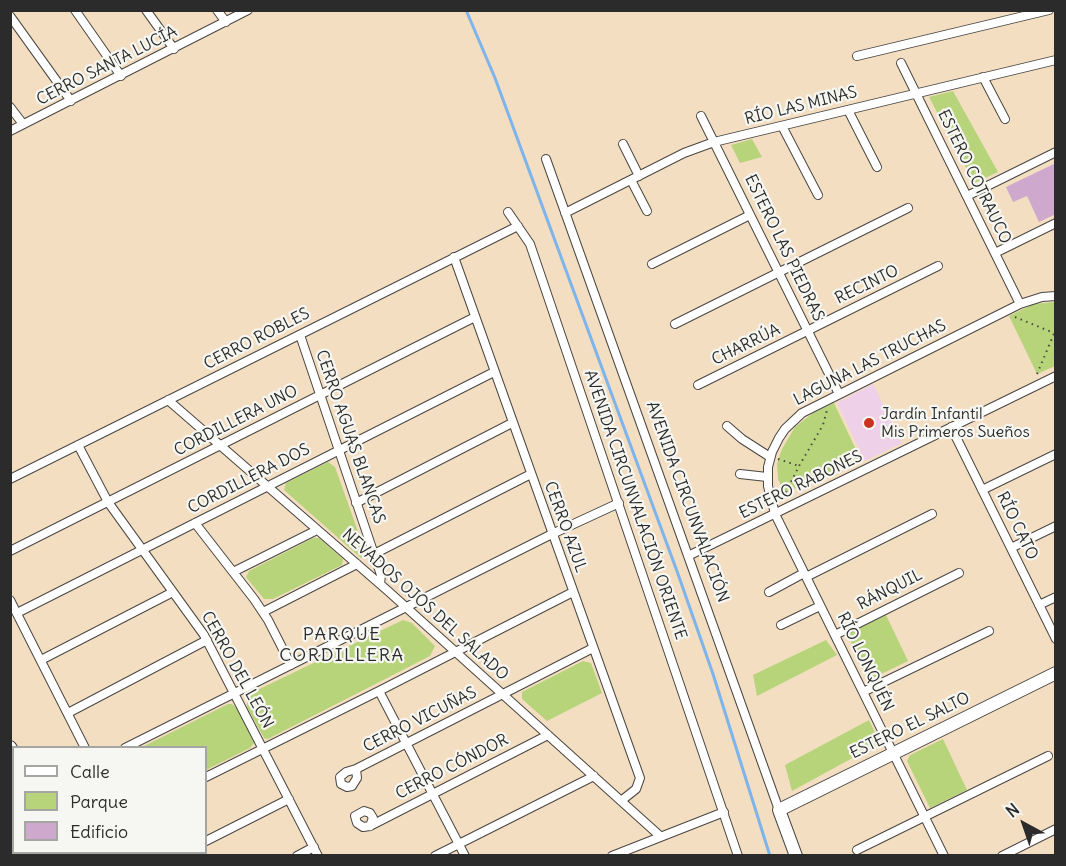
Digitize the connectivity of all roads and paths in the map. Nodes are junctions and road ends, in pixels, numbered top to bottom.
1 (75, 10) edge
2 (146, 10) edge
3 (217, 10) edge
4 (248, 10) edge
5 (1049, 10) edge
6 (10, 16) edge
7 (226, 22) junction
8 (174, 49) junction
9 (857, 56) dead end
10 (1056, 60) edge
11 (901, 63) dead end
12 (121, 76) junction
13 (983, 77) junction
14 (916, 93) junction
15 (71, 100) junction
16 (10, 107) edge
17 (848, 110) junction
18 (701, 116) dead end
19 (1005, 120) dead end
20 (23, 124) junction
21 (782, 126) junction
22 (10, 131) edge
23 (714, 142) junction
24 (623, 144) dead end
25 (1056, 152) edge
26 (546, 159) dead end
27 (877, 167) dead end
28 (635, 178) junction
29 (818, 195) dead end
30 (967, 196) junction
31 (908, 208) dead end
32 (647, 211) dead end
33 (508, 212) dead end
34 (566, 213) junction
35 (750, 215) junction
36 (1056, 223) edge
37 (518, 226) junction
38 (995, 253) junction
39 (454, 257) junction
40 (652, 264) dead end
41 (938, 266) dead end
42 (779, 273) junction
43 (1056, 296) edge
44 (1020, 304) junction
45 (1004, 312) junction
46 (475, 317) junction
47 (675, 324) dead end
48 (808, 331) junction
49 (1055, 332) edge
50 (300, 335) junction
51 (494, 372) junction
52 (1056, 376) edge
53 (698, 385) dead end
54 (1031, 388) junction
55 (839, 394) junction
56 (320, 395) junction
57 (831, 398) junction
58 (168, 400) junction
59 (512, 423) junction
60 (727, 426) dead end
61 (951, 427) junction
62 (78, 445) junction
63 (220, 446) junction
64 (339, 450) junction
65 (1056, 454) edge
66 (770, 457) junction
67 (799, 466) junction
68 (531, 474) junction
69 (740, 474) dead end
70 (767, 477) junction
71 (10, 479) edge
72 (267, 486) junction
73 (982, 489) junction
74 (108, 502) junction
75 (357, 503) junction
76 (619, 503) junction
77 (775, 514) junction
78 (932, 514) dead end
79 (195, 523) junction
80 (1056, 526) edge
81 (317, 530) junction
82 (552, 534) junction
83 (1011, 548) junction
84 (143, 549) junction
85 (10, 551) edge
86 (374, 554) junction
87 (688, 556) junction
88 (357, 564) junction
89 (233, 572) junction
90 (959, 573) dead end
91 (805, 575) junction
92 (380, 584) junction
93 (173, 592) junction
94 (573, 592) junction
95 (769, 592) dead end
96 (1056, 597) edge
97 (10, 600) edge
98 (1039, 605) junction
99 (820, 606) junction
100 (406, 607) junction
101 (263, 612) junction
102 (17, 614) junction
103 (781, 625) dead end
104 (989, 631) dead end
105 (835, 635) junction
106 (1056, 639) edge
107 (207, 640) junction
108 (593, 648) junction
109 (455, 652) junction
110 (41, 660) junction
111 (291, 665) junction
112 (1056, 673) edge
113 (379, 692) junction
114 (863, 692) junction
115 (235, 693) junction
116 (502, 694) junction
117 (68, 713) junction
118 (548, 735) junction
119 (406, 743) junction
120 (84, 746) edge
121 (127, 746) edge
122 (263, 748) junction
123 (893, 753) junction
124 (1048, 756) dead end
125 (356, 769) dead end
126 (207, 776) edge
127 (594, 776) junction
128 (432, 794) junction
129 (289, 799) junction
130 (621, 801) junction
131 (779, 810) junction
132 (724, 812) junction
133 (925, 817) junction
134 (370, 826) dead end
135 (1056, 829) edge
136 (660, 836) junction
137 (207, 840) edge
138 (458, 844) junction
139 (857, 850) dead end
140 (316, 851) edge
141 (297, 855) edge
142 (435, 855) edge
143 (465, 855) edge
144 (612, 855) edge
145 (738, 855) edge
146 (796, 855) edge
147 (944, 855) edge
148 (1002, 855) edge

1 - 12 street
2 - 8 street
3 - 7 street
4 - 7 street, CERRO SANTA LUCÍA
5 - 9 street
6 - 15 street
7 - 8 street, CERRO SANTA LUCÍA
8 - 12 street, CERRO SANTA LUCÍA
10 - 13 street, RÍO LAS MINAS
11 - 14 street, ESTERO COTRAUCO
12 - 15 street, CERRO SANTA LUCÍA
13 - 14 street, RÍO LAS MINAS
13 - 19 street
14 - 17 street, RÍO LAS MINAS
14 - 30 street, ESTERO COTRAUCO
15 - 20 street, CERRO SANTA LUCÍA
16 - 20 street
17 - 21 street, RÍO LAS MINAS
17 - 27 street
18 - 23 street, ESTERO LAS PIEDRAS
20 - 22 street, CERRO SANTA LUCÍA
21 - 23 street, RÍO LAS MINAS
21 - 29 street
23 - 28 street, RÍO LAS MINAS
23 - 35 street, ESTERO LAS PIEDRAS
24 - 28 street
25 - 30 street
26 - 34 street, AVENIDA CIRCUNVALACIÓN
28 - 32 street
28 - 34 street, RÍO LAS MINAS
30 - 38 street, ESTERO COTRAUCO
31 - 42 street
33 - 37 street, AVENIDA CIRCUNVALACIÓN ORIENTE
34 - 87 street, AVENIDA CIRCUNVALACIÓN
35 - 40 street
35 - 42 street, ESTERO LAS PIEDRAS
36 - 38 street
37 - 39 street, CERRO ROBLES
37 - 76 street, AVENIDA CIRCUNVALACIÓN ORIENTE
38 - 44 street, ESTERO COTRAUCO
39 - 46 street, CERRO AZUL
39 - 50 street, CERRO ROBLES
41 - 48 street, RECINTO
42 - 47 street
42 - 48 street, ESTERO LAS PIEDRAS
43 - 44 street, LAGUNA LAS TRUCHAS
44 - 45 street, LAGUNA LAS TRUCHAS
45 - 49 path
45 - 55 street, LAGUNA LAS TRUCHAS
46 - 51 street, CERRO AZUL
46 - 56 street, CORDILLERA UNO
48 - 53 street, CHARRÚA
48 - 55 street, ESTERO LAS PIEDRAS
49 - 54 path
50 - 56 street, CERRO AGUAS BLANCAS
50 - 58 street, CERRO ROBLES
51 - 59 street, CERRO AZUL
51 - 64 street, CORDILLERA DOS
52 - 54 street, ESTERO RABONES
54 - 61 street, ESTERO RABONES
55 - 57 street, LAGUNA LAS TRUCHAS
56 - 63 street, CORDILLERA UNO
56 - 64 street, CERRO AGUAS BLANCAS
57 - 66 street, LAGUNA LAS TRUCHAS
57 - 67 path
58 - 62 street, CERRO ROBLES
58 - 63 street, NEVADOS OJOS DEL SALADO
59 - 68 street, CERRO AZUL
59 - 75 street
60 - 66 street
61 - 73 street, RÍO CATO
61 - 77 street, ESTERO RABONES
62 - 71 street, CERRO ROBLES
62 - 74 street, CERRO DEL LEÓN
63 - 72 street, NEVADOS OJOS DEL SALADO
63 - 74 street, CORDILLERA UNO
64 - 72 street, CORDILLERA DOS
64 - 75 street, CERRO AGUAS BLANCAS
65 - 73 street
66 - 67 path
66 - 70 street, LAGUNA LAS TRUCHAS
67 - 77 path
68 - 82 street, CERRO AZUL
68 - 86 street
69 - 70 street
70 - 77 street, LAGUNA LAS TRUCHAS
72 - 79 street, CORDILLERA DOS
72 - 81 street, NEVADOS OJOS DEL SALADO
73 - 83 street, RÍO CATO
74 - 84 street, CERRO DEL LEÓN
74 - 85 street, CORDILLERA UNO
75 - 86 street, CERRO AGUAS BLANCAS
76 - 82 street
76 - 132 street, AVENIDA CIRCUNVALACIÓN ORIENTE
77 - 87 street, ESTERO RABONES
77 - 91 street, RÍO LONQUÉN
78 - 91 street
79 - 84 street, CORDILLERA DOS
79 - 89 street
80 - 83 street
81 - 88 street, NEVADOS OJOS DEL SALADO
81 - 89 street
82 - 94 street, CERRO AZUL
82 - 100 street
83 - 98 street, RÍO CATO
84 - 93 street, CERRO DEL LEÓN
84 - 102 street, CORDILLERA DOS
86 - 92 street, CERRO AGUAS BLANCAS
87 - 131 street, AVENIDA CIRCUNVALACIÓN
88 - 92 street, NEVADOS OJOS DEL SALADO
88 - 101 street
89 - 101 street
90 - 105 street, RÁNQUIL
91 - 95 street
91 - 99 street, RÍO LONQUÉN
92 - 100 street, NEVADOS OJOS DEL SALADO
93 - 107 street, CERRO DEL LEÓN
93 - 110 street
94 - 108 street, CERRO AZUL
94 - 109 street
96 - 98 street
97 - 102 street
98 - 106 street, RÍO CATO
99 - 103 street
99 - 105 street, RÍO LONQUÉN
100 - 109 street, NEVADOS OJOS DEL SALADO
100 - 111 street
101 - 111 street
102 - 110 street
104 - 114 street
105 - 114 street, RÍO LONQUÉN
107 - 115 street, CERRO DEL LEÓN
107 - 117 street
108 - 116 street, CERRO VICUÑAS
108 - 130 street, CERRO AZUL
109 - 113 street
109 - 116 street, NEVADOS OJOS DEL SALADO
110 - 117 street
111 - 115 street
112 - 123 street, ESTERO EL SALTO
113 - 119 street
113 - 122 street
114 - 123 street, RÍO LONQUÉN
115 - 121 street
115 - 122 street, CERRO DEL LEÓN
116 - 118 street, NEVADOS OJOS DEL SALADO
116 - 119 street, CERRO VICUÑAS
117 - 120 street
118 - 127 street, NEVADOS OJOS DEL SALADO
118 - 128 street, CERRO CÓNDOR
119 - 125 street, CERRO VICUÑAS
119 - 128 street
122 - 126 street
122 - 129 street, CERRO DEL LEÓN
123 - 131 street, ESTERO EL SALTO
123 - 133 street, RÍO LONQUÉN
124 - 133 street
127 - 130 street, NEVADOS OJOS DEL SALADO
127 - 138 street
128 - 134 street, CERRO CÓNDOR
128 - 138 street
129 - 137 street
129 - 140 street, CERRO DEL LEÓN
130 - 136 street, NEVADOS OJOS DEL SALADO
131 - 146 street, AVENIDA CIRCUNVALACIÓN
132 - 136 street
132 - 145 street
133 - 139 street
133 - 147 street, RÍO LONQUÉN
135 - 148 street
136 - 144 street
138 - 142 street
138 - 143 street
140 - 141 street

